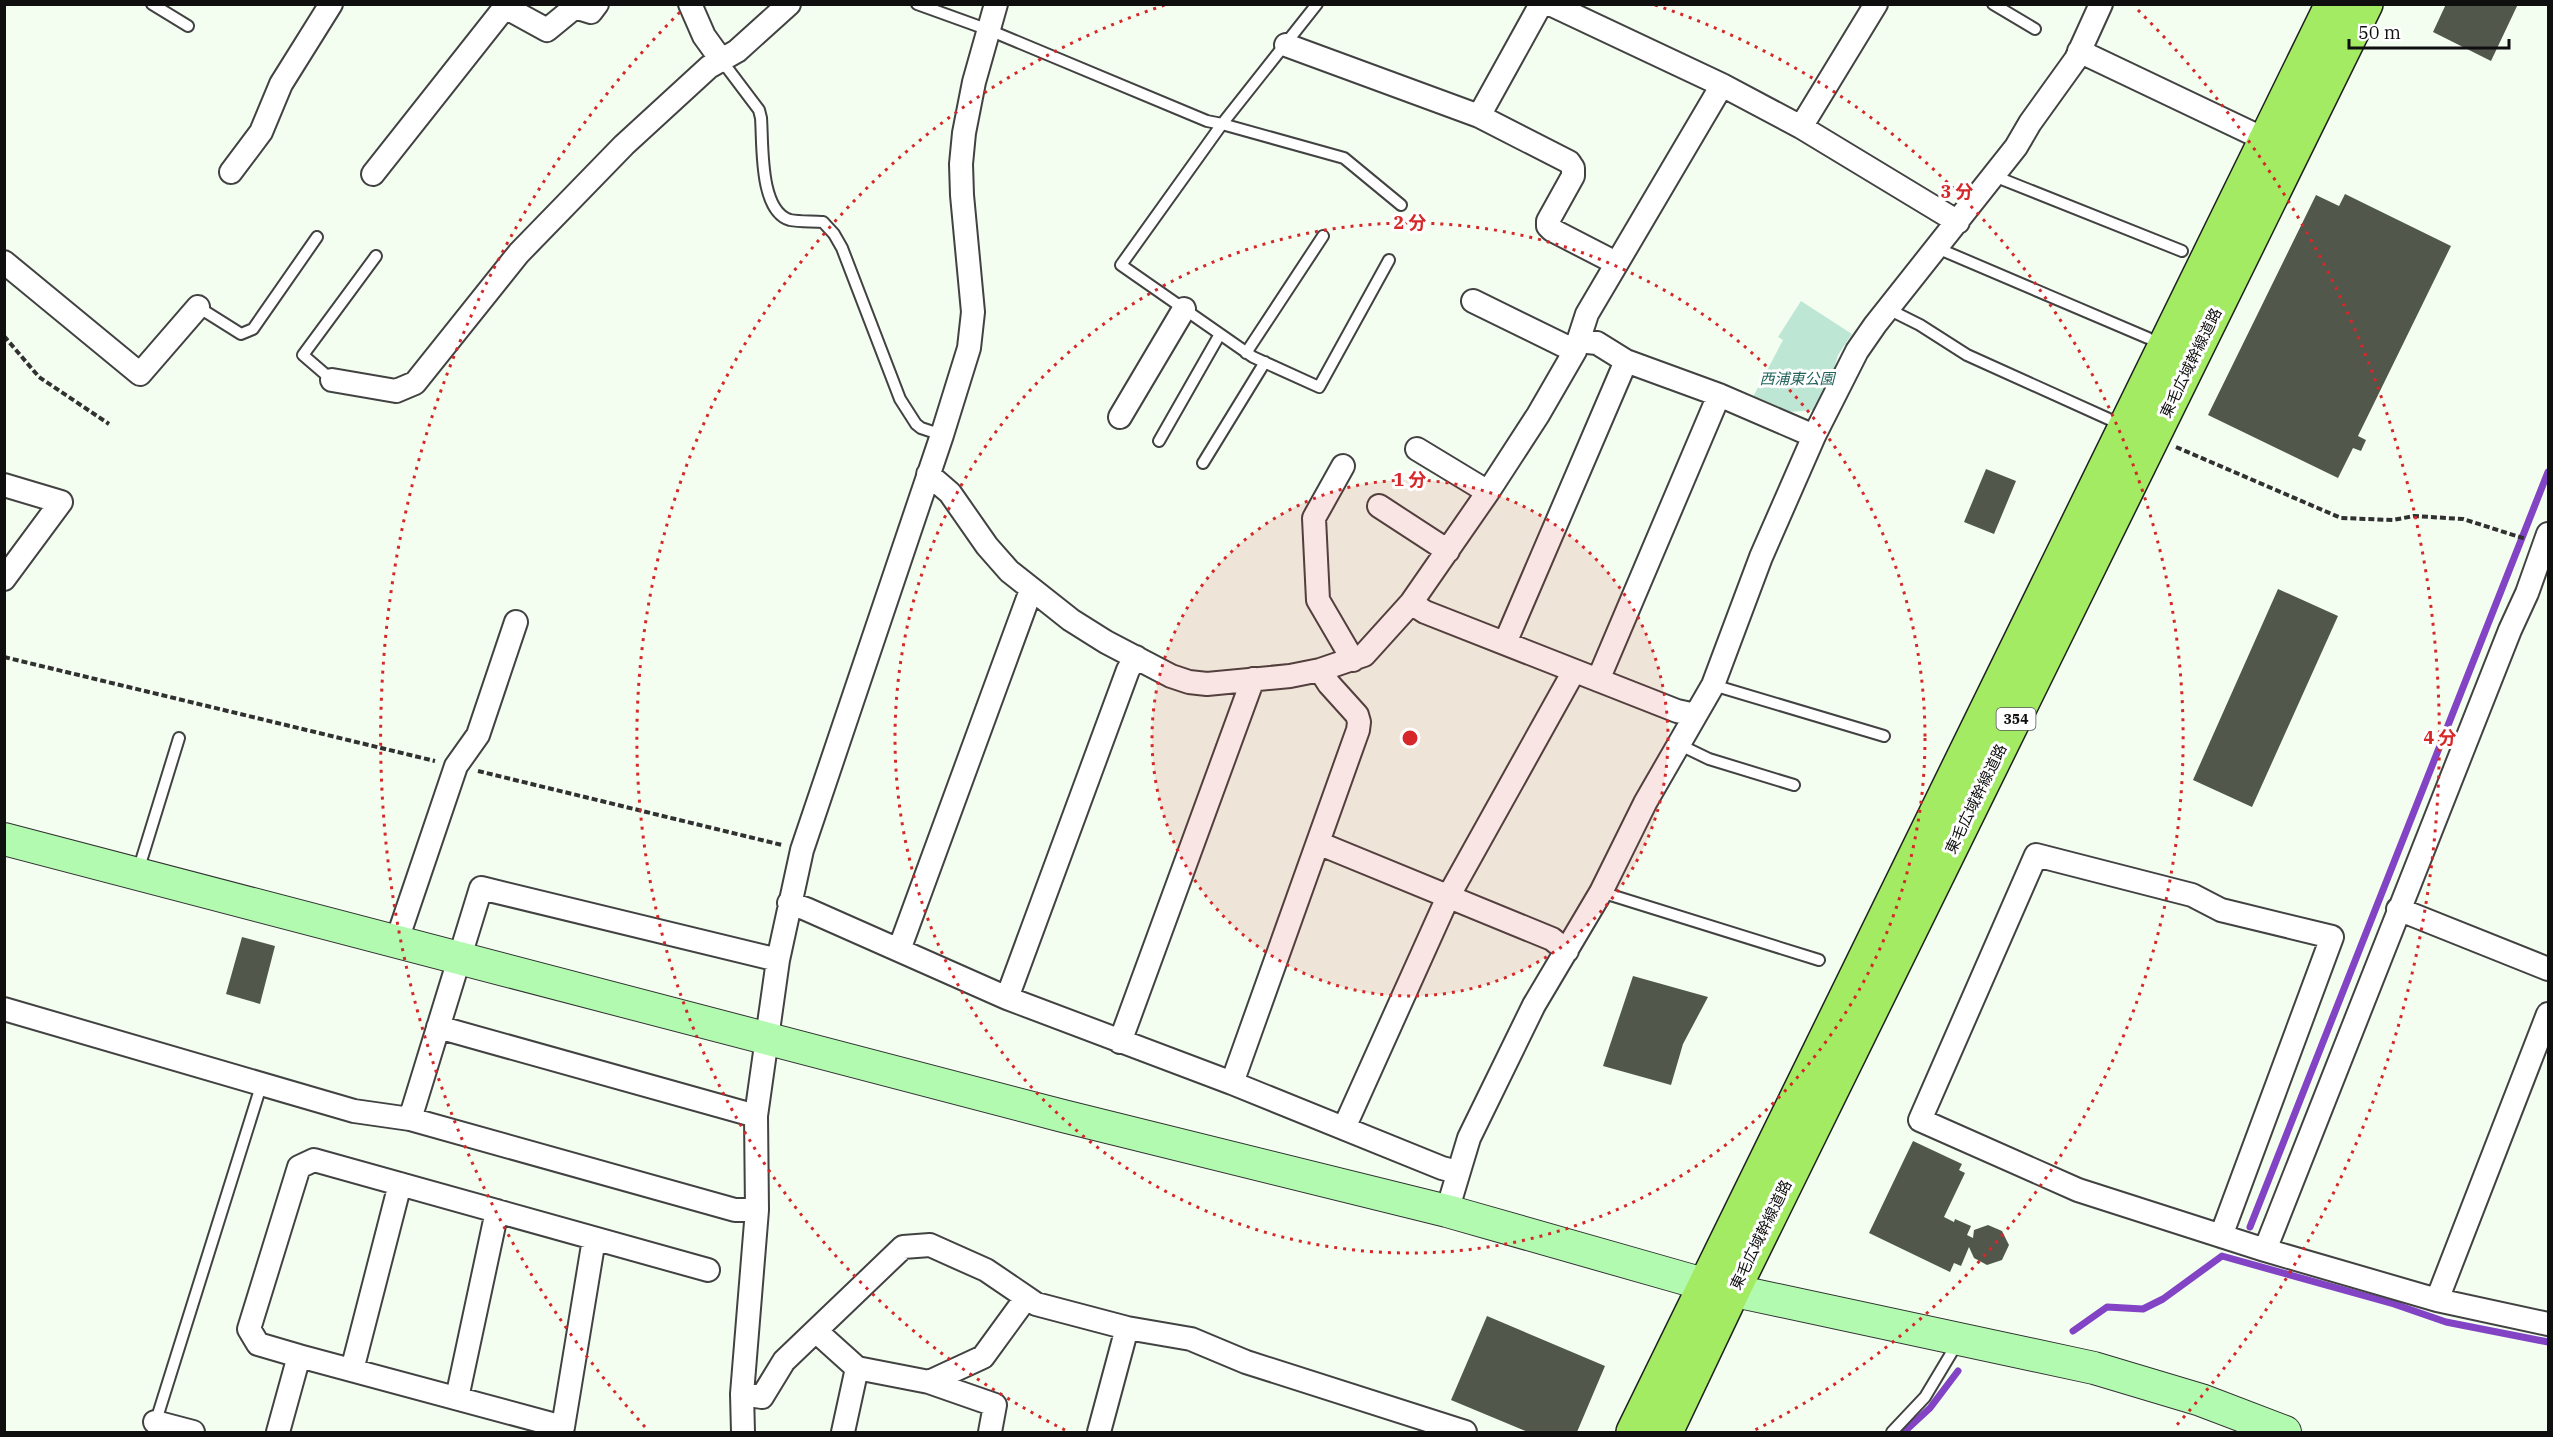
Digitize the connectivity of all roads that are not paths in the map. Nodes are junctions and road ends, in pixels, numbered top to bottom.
1 (152, 4) edge
2 (331, 4) edge
3 (597, 4) edge
4 (690, 4) edge
5 (789, 4) edge
6 (917, 4) edge
7 (996, 4) edge
8 (1317, 4) edge
9 (1541, 4) edge
10 (1550, 4) edge
11 (1876, 4) edge
12 (1993, 4) edge
13 (2101, 4) edge
14 (2332, 4) edge
15 (2366, 4) edge
16 (1585, 12) edge
17 (188, 26) dead end
18 (2035, 29) dead end
19 (988, 30) junction
20 (1286, 45) junction
21 (2079, 51) junction
22 (722, 61) junction
23 (1722, 84) junction
24 (1479, 116) junction
25 (1222, 124) junction
26 (1801, 126) junction
27 (2266, 140) junction
28 (231, 172) dead end
29 (373, 174) dead end
30 (1994, 176) junction
31 (1401, 206) dead end
32 (1958, 222) junction
33 (1323, 236) dead end
34 (317, 237) dead end
35 (1937, 248) junction
36 (2182, 251) dead end
37 (376, 256) dead end
38 (1389, 260) dead end
39 (4, 262) edge
40 (1616, 263) junction
41 (1473, 301) dead end
42 (198, 307) joint
43 (1184, 309) junction
44 (1888, 309) junction
45 (1220, 334) junction
46 (2148, 338) dead end
47 (1577, 346) junction
48 (1246, 352) junction
49 (1626, 361) junction
50 (1265, 362) junction
51 (332, 380) joint
52 (1719, 395) junction
53 (1120, 417) dead end
54 (2140, 432) junction
55 (942, 435) junction
56 (1814, 436) junction
57 (1159, 441) dead end
58 (1417, 448) dead end
59 (1203, 463) dead end
60 (1343, 466) dead end
61 (928, 474) junction
62 (4, 485) edge
63 (1488, 492) junction
64 (1379, 506) dead end
65 (2546, 539) edge
66 (1448, 551) junction
67 (4, 579) edge
68 (1031, 590) junction
69 (1411, 603) junction
70 (516, 622) dead end
71 (1505, 643) junction
72 (1136, 657) junction
73 (1353, 660) junction
74 (1320, 670) junction
75 (1574, 671) junction
76 (1253, 679) junction
77 (1598, 680) junction
78 (1713, 685) junction
79 (1695, 716) junction
80 (1884, 736) dead end
81 (179, 738) dead end
82 (1678, 744) junction
83 (1794, 785) dead end
84 (4, 839) edge
85 (1318, 843) junction
86 (137, 874) junction
87 (1601, 892) junction
88 (1448, 897) junction
89 (789, 903) junction
90 (2398, 909) junction
91 (397, 940) junction
92 (899, 950) junction
93 (1567, 951) junction
94 (460, 957) junction
95 (778, 960) junction
96 (1820, 960) dead end
97 (2548, 969) edge
98 (1007, 998) junction
99 (4, 1009) edge
100 (2548, 1014) edge
101 (438, 1027) junction
102 (767, 1037) junction
103 (1120, 1042) junction
104 (1232, 1083) junction
105 (261, 1086) junction
106 (756, 1116) junction
107 (410, 1119) junction
108 (1344, 1128) junction
109 (1457, 1172) junction
110 (400, 1184) junction
111 (757, 1210) junction
112 (497, 1211) junction
113 (1447, 1211) junction
114 (2221, 1236) junction
115 (594, 1239) junction
116 (2265, 1250) junction
117 (708, 1270) dead end
118 (1720, 1288) junction
119 (1026, 1298) junction
120 (2438, 1300) junction
121 (2548, 1324) edge
122 (1127, 1328) junction
123 (817, 1332) junction
124 (1960, 1339) junction
125 (299, 1356) junction
126 (857, 1368) junction
127 (352, 1370) junction
128 (929, 1382) junction
129 (742, 1394) junction
130 (457, 1398) junction
131 (1411, 1424) edge
132 (154, 1427) edge
133 (193, 1432) edge
134 (278, 1432) edge
135 (743, 1432) edge
136 (843, 1432) edge
137 (990, 1432) edge
138 (1099, 1432) edge
139 (1465, 1432) edge
140 (1633, 1432) edge
141 (1665, 1432) edge
142 (1892, 1432) edge
143 (2285, 1432) edge

1 - 17 lane
2 - 28 street
3 - 29 street
4 - 22 street
5 - 22 street
6 - 19 lane
7 - 19 street
8 - 20 lane
9 - 24 street
10 - 16 street
11 - 26 street
12 - 18 lane
13 - 21 street
14 - 27 highway, 東毛広域幹線道路 / 354
15 - 54 highway, 東毛広域幹線道路 / 354
16 - 23 street
19 - 25 lane
19 - 55 street
20 - 24 street
20 - 25 lane
21 - 27 street
21 - 30 street
22 - 51 street
22 - 55 lane
23 - 26 street
23 - 40 street
24 - 40 street
25 - 31 lane
25 - 43 lane
26 - 32 street
27 - 54 highway, 東毛広域幹線道路 / 354
30 - 32 street
30 - 36 lane
32 - 35 street
33 - 48 lane
34 - 42 lane
35 - 44 street
35 - 46 lane
37 - 51 lane
38 - 50 lane
39 - 42 street
40 - 47 street
41 - 47 street
43 - 45 lane
43 - 53 street
44 - 54 lane
44 - 56 street
45 - 48 lane
45 - 57 lane
47 - 49 street
47 - 63 street
48 - 50 lane
49 - 52 street
49 - 71 street
50 - 59 lane
52 - 56 street
52 - 77 street
54 - 118 highway, 東毛広域幹線道路 / 354
55 - 61 street
56 - 78 street
58 - 63 street
60 - 73 street
61 - 68 street
61 - 89 street
62 - 67 street
63 - 66 street
64 - 66 street
65 - 90 street
66 - 69 street
68 - 72 street
68 - 92 street
69 - 71 street
69 - 73 street
70 - 91 street
71 - 75 street
72 - 76 street
72 - 98 street
73 - 74 street
74 - 76 street
74 - 85 street
75 - 77 street
75 - 88 street
76 - 103 street
77 - 79 street
78 - 79 street
78 - 80 lane
79 - 82 street
81 - 86 lane
82 - 83 lane
82 - 87 street
84 - 86 street
85 - 88 street
85 - 104 street
86 - 91 street
87 - 93 street
87 - 96 lane
88 - 93 street
88 - 108 street
89 - 92 street
89 - 95 street
90 - 97 street
90 - 116 street
91 - 94 street
92 - 98 street
93 - 109 street
94 - 95 street
94 - 101 street
94 - 102 street
95 - 102 street
98 - 103 street
99 - 105 street
100 - 120 street
101 - 106 street
101 - 107 street
102 - 106 street
102 - 113 street
103 - 104 street
104 - 108 street
105 - 107 street
105 - 132 lane
106 - 111 street
107 - 111 street
108 - 109 street
109 - 113 street
110 - 112 street
110 - 125 street
110 - 127 street
111 - 129 street
112 - 115 street
112 - 130 street
113 - 118 street
114 - 114 street
114 - 116 street
115 - 117 street
115 - 130 street
116 - 120 street
118 - 124 street
118 - 140 highway, 東毛広域幹線道路 / 354
118 - 141 highway, 東毛広域幹線道路 / 354
119 - 122 street
119 - 123 street
119 - 128 street
120 - 121 street
122 - 131 street
122 - 138 street
123 - 126 street
123 - 129 street
124 - 142 lane
124 - 143 street
125 - 127 street
125 - 134 street
126 - 128 street
126 - 136 street
127 - 130 street
128 - 137 street
129 - 135 street
131 - 139 street
132 - 133 street

